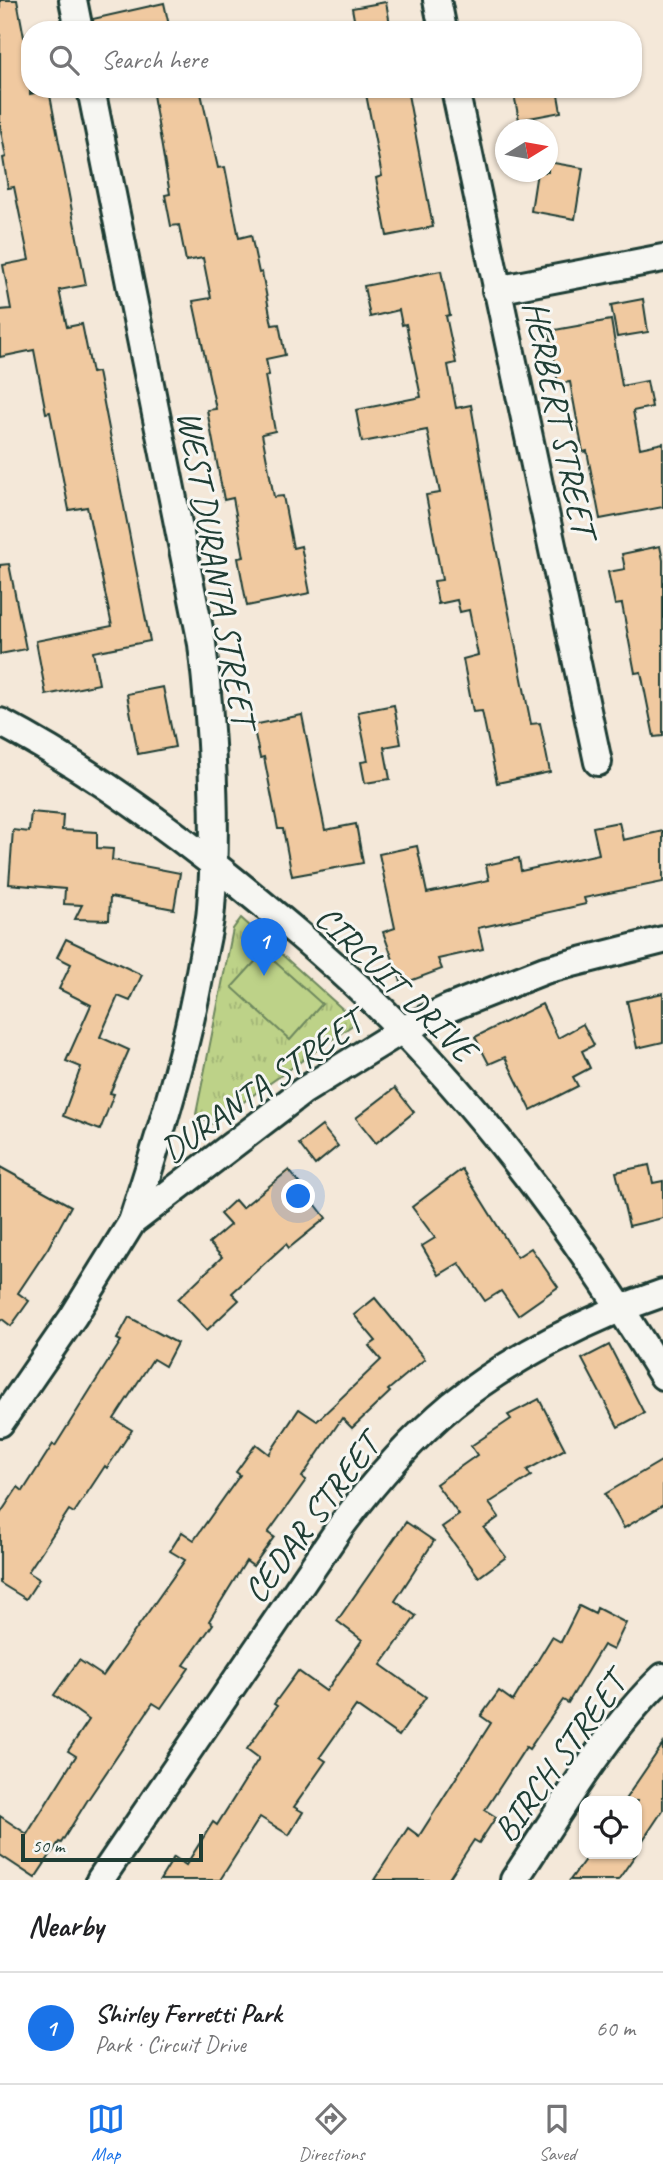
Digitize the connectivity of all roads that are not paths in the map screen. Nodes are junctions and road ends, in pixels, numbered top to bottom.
1 (73, 0) edge
2 (437, 0) edge
3 (77, 21) edge
4 (441, 21) edge
5 (93, 98) edge
6 (457, 98) edge
7 (663, 258) edge
8 (496, 290) junction
9 (0, 722) edge
10 (598, 762) dead end
11 (213, 864) junction
12 (663, 940) edge
13 (402, 1030) junction
14 (132, 1222) junction
15 (663, 1293) edge
16 (621, 1307) junction
17 (663, 1376) edge
18 (0, 1423) edge
19 (663, 1677) edge
20 (100, 1880) edge
21 (514, 1880) edge

1 - 3 street
2 - 4 street
5 - 11 street, WEST DURANTA STREET
6 - 8 street, HERBERT STREET
7 - 8 street
8 - 10 street, HERBERT STREET
9 - 11 street, CIRCUIT DRIVE
11 - 13 street, CIRCUIT DRIVE
11 - 14 street, WEST DURANTA STREET
12 - 13 street, DURANTA STREET
13 - 14 street, DURANTA STREET
13 - 16 street, CIRCUIT DRIVE
14 - 18 street, DURANTA STREET
15 - 16 street, CEDAR STREET
16 - 17 street, CIRCUIT DRIVE
16 - 20 street, CEDAR STREET
19 - 21 street, BIRCH STREET

